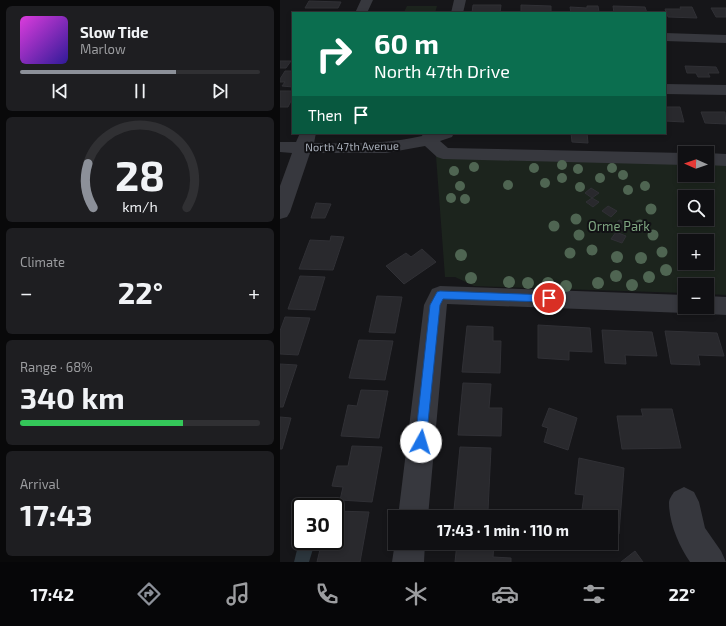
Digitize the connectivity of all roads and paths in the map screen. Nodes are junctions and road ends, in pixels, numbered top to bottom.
1 (367, 0) edge
2 (460, 0) edge
3 (362, 12) edge
4 (457, 12) edge
5 (666, 38) edge
6 (726, 39) edge
7 (666, 89) edge
8 (726, 90) edge
9 (441, 134) edge
10 (430, 136) edge
11 (305, 140) edge
12 (280, 147) edge
13 (678, 159) edge
14 (714, 159) edge
15 (726, 160) edge
16 (280, 212) edge
17 (678, 304) edge
18 (714, 305) edge
19 (726, 306) edge
20 (684, 502) dead end
21 (414, 510) edge
22 (409, 550) edge
23 (408, 562) edge
24 (710, 562) edge

1 - 3 street
2 - 4 street
5 - 6 street
7 - 8 street
9 - 10 street, North 47th Avenue
10 - 11 street, North 47th Avenue
10 - 13 street
11 - 12 street, North 47th Avenue
11 - 16 street
14 - 15 street
17 - 21 street
18 - 19 street
20 - 24 street
22 - 23 street

